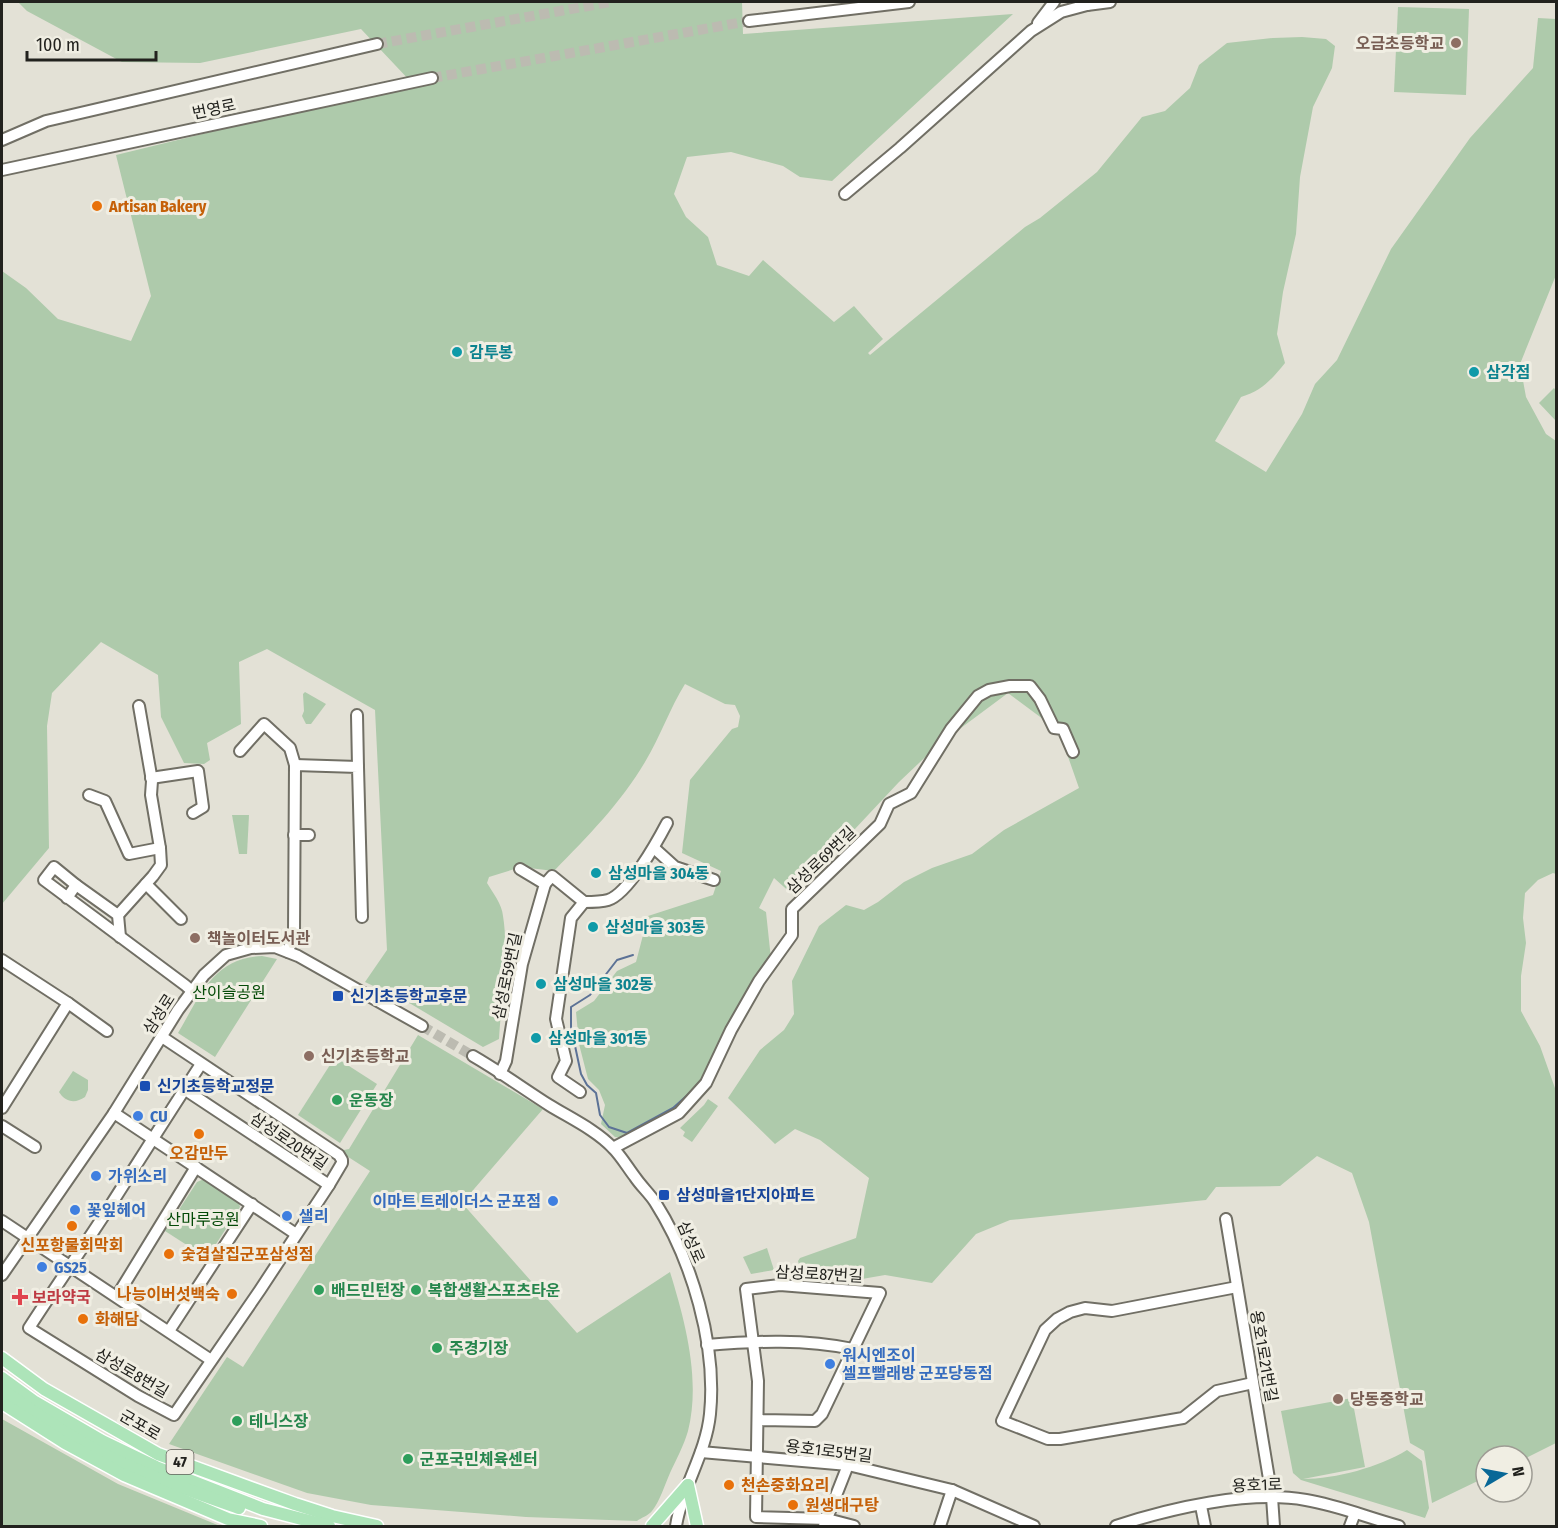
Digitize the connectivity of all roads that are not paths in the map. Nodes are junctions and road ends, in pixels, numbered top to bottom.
1 (909, 2) edge
2 (1054, 2) edge
3 (1110, 2) edge
4 (1081, 3) edge
5 (749, 21) tunnel mouth
6 (1031, 31) junction
7 (376, 44) tunnel mouth
8 (432, 78) tunnel mouth
9 (2, 140) edge
10 (2, 170) edge
11 (845, 194) dead end
12 (139, 706) dead end
13 (357, 715) dead end
14 (240, 751) dead end
15 (1073, 752) dead end
16 (295, 765) junction
17 (358, 767) junction
18 (152, 778) junction
19 (89, 795) dead end
20 (193, 813) dead end
21 (668, 823) dead end
22 (294, 835) junction
23 (309, 835) dead end
24 (160, 848) junction
25 (654, 848) junction
26 (520, 869) dead end
27 (549, 880) junction
28 (714, 880) dead end
29 (146, 884) junction
30 (76, 885) junction
31 (67, 898) junction
32 (584, 902) junction
33 (118, 915) junction
34 (362, 917) dead end
35 (181, 919) dead end
36 (120, 937) junction
37 (288, 952) junction
38 (2, 960) edge
39 (192, 991) junction
40 (69, 1003) junction
41 (422, 1026) tunnel mouth
42 (107, 1031) dead end
43 (162, 1037) junction
44 (473, 1056) tunnel mouth
45 (201, 1064) junction
46 (500, 1074) junction
47 (184, 1089) junction
48 (580, 1092) dead end
49 (2, 1108) edge
50 (114, 1113) junction
51 (2, 1126) edge
52 (152, 1138) junction
53 (35, 1147) dead end
54 (613, 1148) junction
55 (196, 1167) junction
56 (329, 1185) junction
57 (252, 1204) junction
58 (1226, 1219) dead end
59 (2, 1221) edge
60 (296, 1234) junction
61 (28, 1237) junction
62 (69, 1265) junction
63 (2, 1275) edge
64 (1237, 1287) junction
65 (117, 1296) junction
66 (168, 1331) junction
67 (753, 1341) junction
68 (707, 1345) junction
69 (853, 1349) junction
70 (212, 1360) junction
71 (4, 1361) edge
72 (2, 1378) edge
73 (1253, 1383) junction
74 (2, 1390) edge
75 (2, 1403) edge
76 (758, 1420) junction
77 (701, 1452) junction
78 (756, 1458) junction
79 (848, 1465) junction
80 (688, 1485) junction
81 (952, 1490) junction
82 (1272, 1497) junction
83 (1201, 1506) junction
84 (1355, 1514) junction
85 (825, 1523) edge
86 (261, 1527) edge
87 (303, 1527) edge
88 (329, 1527) edge
89 (377, 1527) edge
90 (652, 1527) edge
91 (676, 1527) edge
92 (697, 1527) edge
93 (854, 1527) edge
94 (940, 1527) edge
95 (1034, 1527) edge
96 (1116, 1527) edge
97 (1205, 1527) edge
98 (1274, 1527) edge
99 (1350, 1527) edge
100 (1399, 1527) edge

1 - 5 street
2 - 6 street
3 - 4 street
4 - 6 street
6 - 11 street
7 - 9 street, 번영로
8 - 10 street, 번영로
12 - 18 street
13 - 17 street
14 - 16 street
15 - 54 street, 삼성로69번길
16 - 17 street
16 - 22 street
17 - 34 street
18 - 20 street
18 - 24 street
19 - 24 street
21 - 25 street
22 - 23 street
22 - 37 street
24 - 29 street
25 - 28 street
25 - 32 street
26 - 27 street
27 - 32 street
27 - 46 street, 삼성로59번길
29 - 33 street
29 - 35 street
30 - 31 street
30 - 31 street
30 - 33 street
31 - 36 street
32 - 48 street
33 - 36 street
36 - 39 street
37 - 39 street, 삼성로
37 - 41 street, 삼성로
38 - 40 street
39 - 43 street, 삼성로
40 - 42 street
40 - 49 street
43 - 45 street
43 - 50 street, 삼성로
44 - 46 street, 삼성로
45 - 47 street
45 - 56 street
46 - 54 street, 삼성로
47 - 52 street
47 - 56 street, 삼성로20번길
50 - 52 street
50 - 61 street, 삼성로
51 - 53 street
52 - 55 street
52 - 62 street
54 - 68 street, 삼성로
55 - 57 street
55 - 65 street
56 - 60 street, 삼성로20번길
57 - 60 street
57 - 66 street
58 - 64 street, 용호1로21번길
59 - 61 street
60 - 70 street, 삼성로20번길
61 - 62 street
61 - 63 street, 삼성로
62 - 65 street
62 - 70 street, 삼성로8번길
64 - 73 street, 용호1로21번길
64 - 73 street
65 - 66 street
66 - 70 street
67 - 68 street
67 - 69 street
67 - 69 street, 삼성로87번길
67 - 76 street, 삼성로87번길
68 - 77 street, 삼성로
69 - 76 street, 삼성로87번길
71 - 89 main road, 군포로 / 47
72 - 88 main road, 군포로 / 47
73 - 82 street, 용호1로21번길
74 - 87 main road, 47
75 - 86 main road, 47
76 - 78 street
77 - 78 street, 용호1로5번길
77 - 80 street, 삼성로
78 - 79 street, 용호1로5번길
78 - 85 street
79 - 81 street, 용호1로5번길
79 - 85 street
80 - 90 main road
80 - 91 street, 삼성로
80 - 92 main road
81 - 94 street
81 - 95 street, 용호1로5번길
82 - 83 street, 용호1로
82 - 84 street, 용호1로
82 - 98 street, 용호1로21번길
83 - 96 street, 용호1로
83 - 97 street
84 - 99 street
84 - 100 street, 용호1로
85 - 93 street

